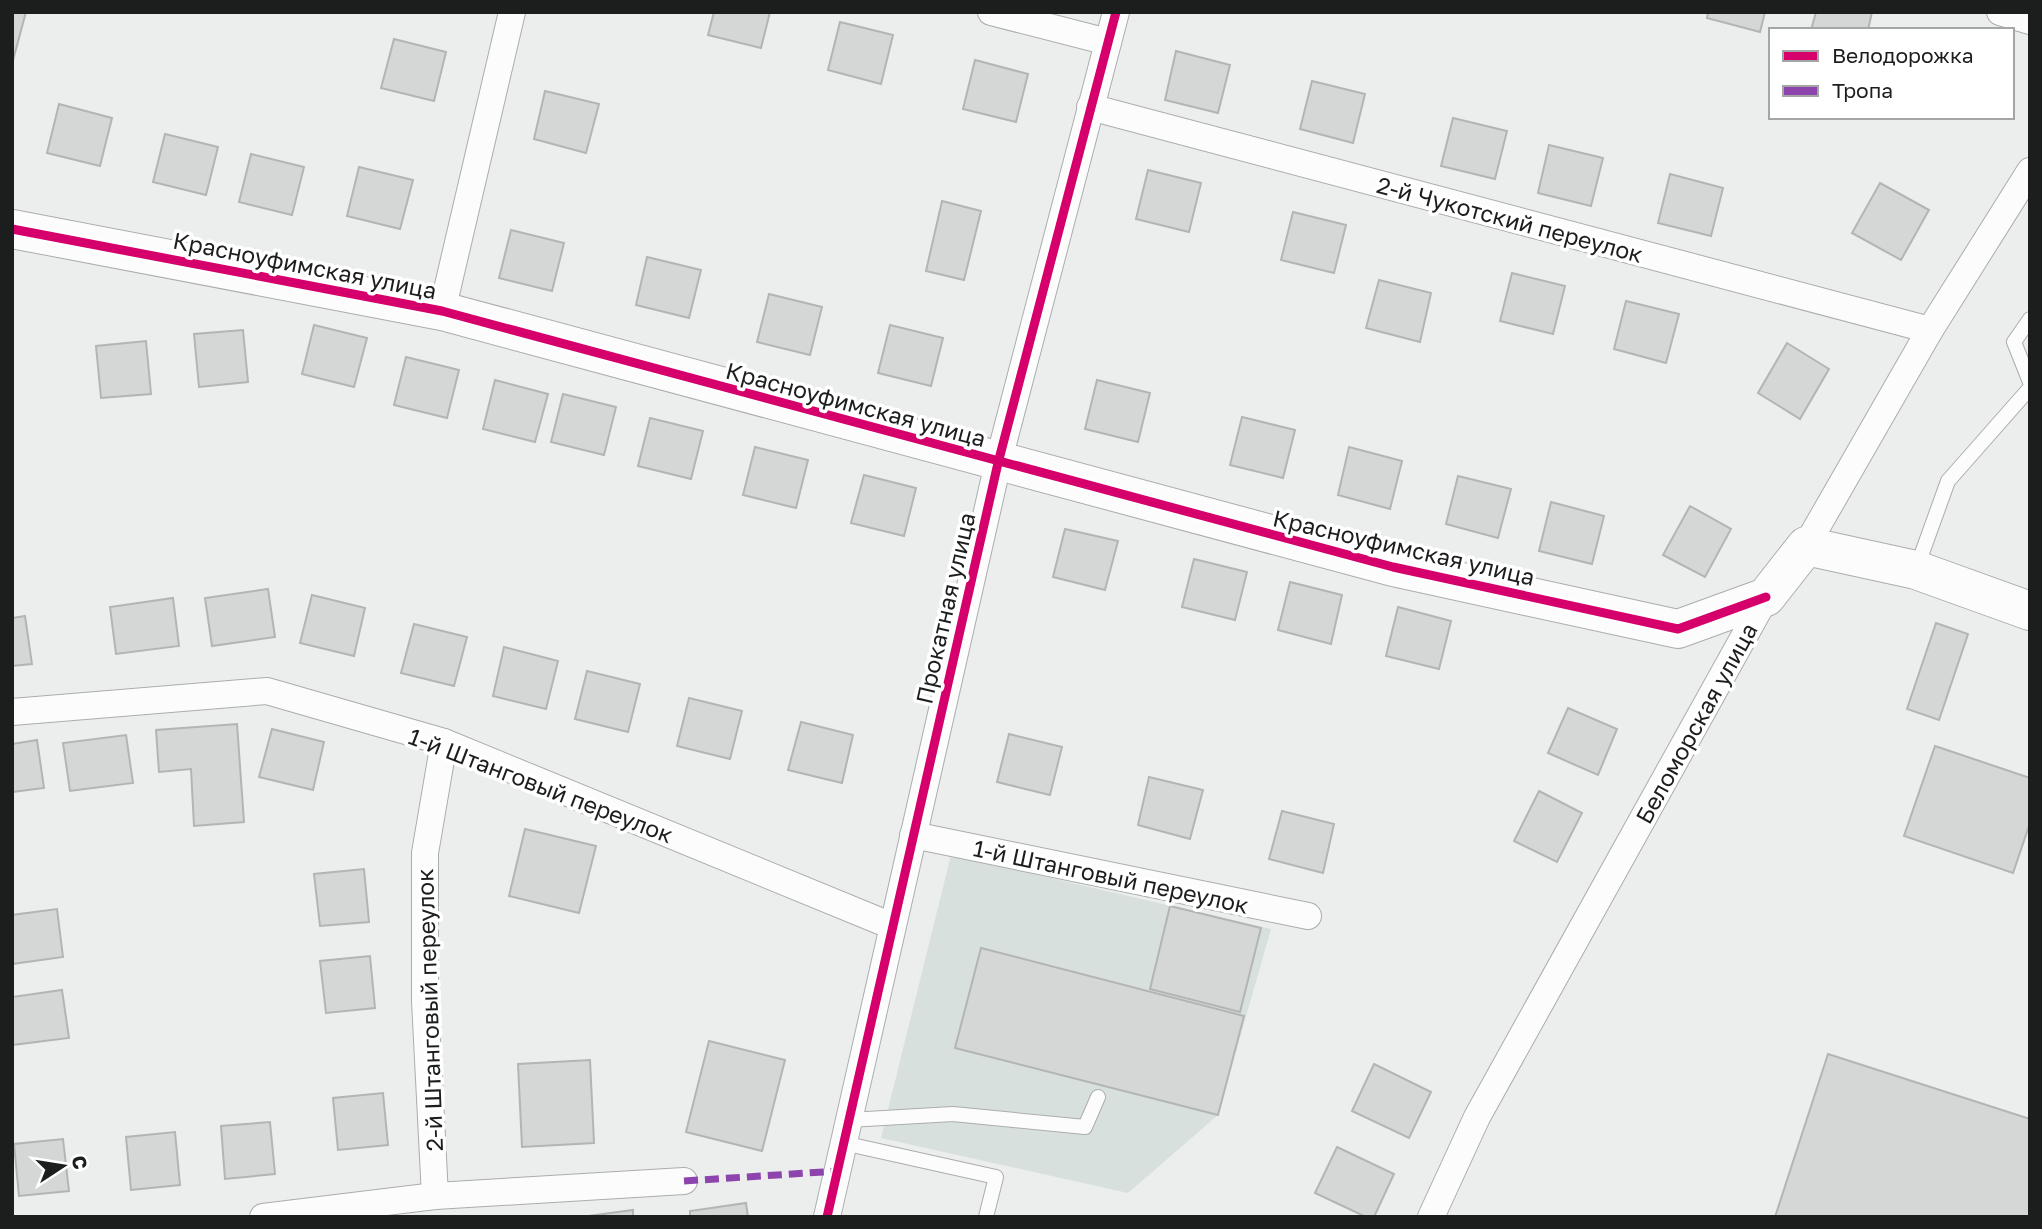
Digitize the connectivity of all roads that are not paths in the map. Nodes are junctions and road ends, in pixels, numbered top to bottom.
1 (512, 12) edge
2 (991, 12) edge
3 (1116, 12) edge
4 (2000, 12) edge
5 (2030, 21) edge
6 (1108, 42) junction
7 (1090, 107) junction
8 (2030, 172) edge
9 (12, 229) edge
10 (442, 311) junction
11 (2030, 320) edge
12 (1930, 330) junction
13 (2030, 382) edge
14 (2030, 388) edge
15 (998, 463) junction
16 (1806, 546) junction
17 (1916, 570) junction
18 (1766, 597) junction
19 (2030, 611) edge
20 (12, 712) edge
21 (444, 742) junction
22 (913, 835) junction
23 (1308, 916) dead end
24 (892, 926) junction
25 (1098, 1097) dead end
26 (846, 1132) junction
27 (684, 1181) dead end
28 (435, 1196) junction
29 (263, 1217) edge
30 (827, 1217) edge
31 (986, 1217) edge
32 (1431, 1217) edge

1 - 10 street
2 - 6 street
3 - 6 street, Прокатная улица
4 - 5 street
6 - 7 street, Прокатная улица
7 - 12 street, 2-й Чукотский переулок
7 - 15 street, Прокатная улица
8 - 12 street, Беломорская улица
9 - 10 street, Красноуфимская улица
10 - 15 street, Красноуфимская улица
11 - 13 lane
12 - 16 street, Беломорская улица
14 - 17 lane
15 - 18 street, Красноуфимская улица
15 - 22 street, Прокатная улица
16 - 17 street
16 - 18 street, Беломорская улица
17 - 19 street
18 - 32 street, Беломорская улица
20 - 21 street, 1-й Штанговый переулок
21 - 24 street, 1-й Штанговый переулок
21 - 28 street, 2-й Штанговый переулок
22 - 23 street, 1-й Штанговый переулок
22 - 24 street, Прокатная улица
24 - 26 street, Прокатная улица
25 - 26 lane
26 - 30 street, Прокатная улица
26 - 31 lane
27 - 28 street
28 - 29 street

